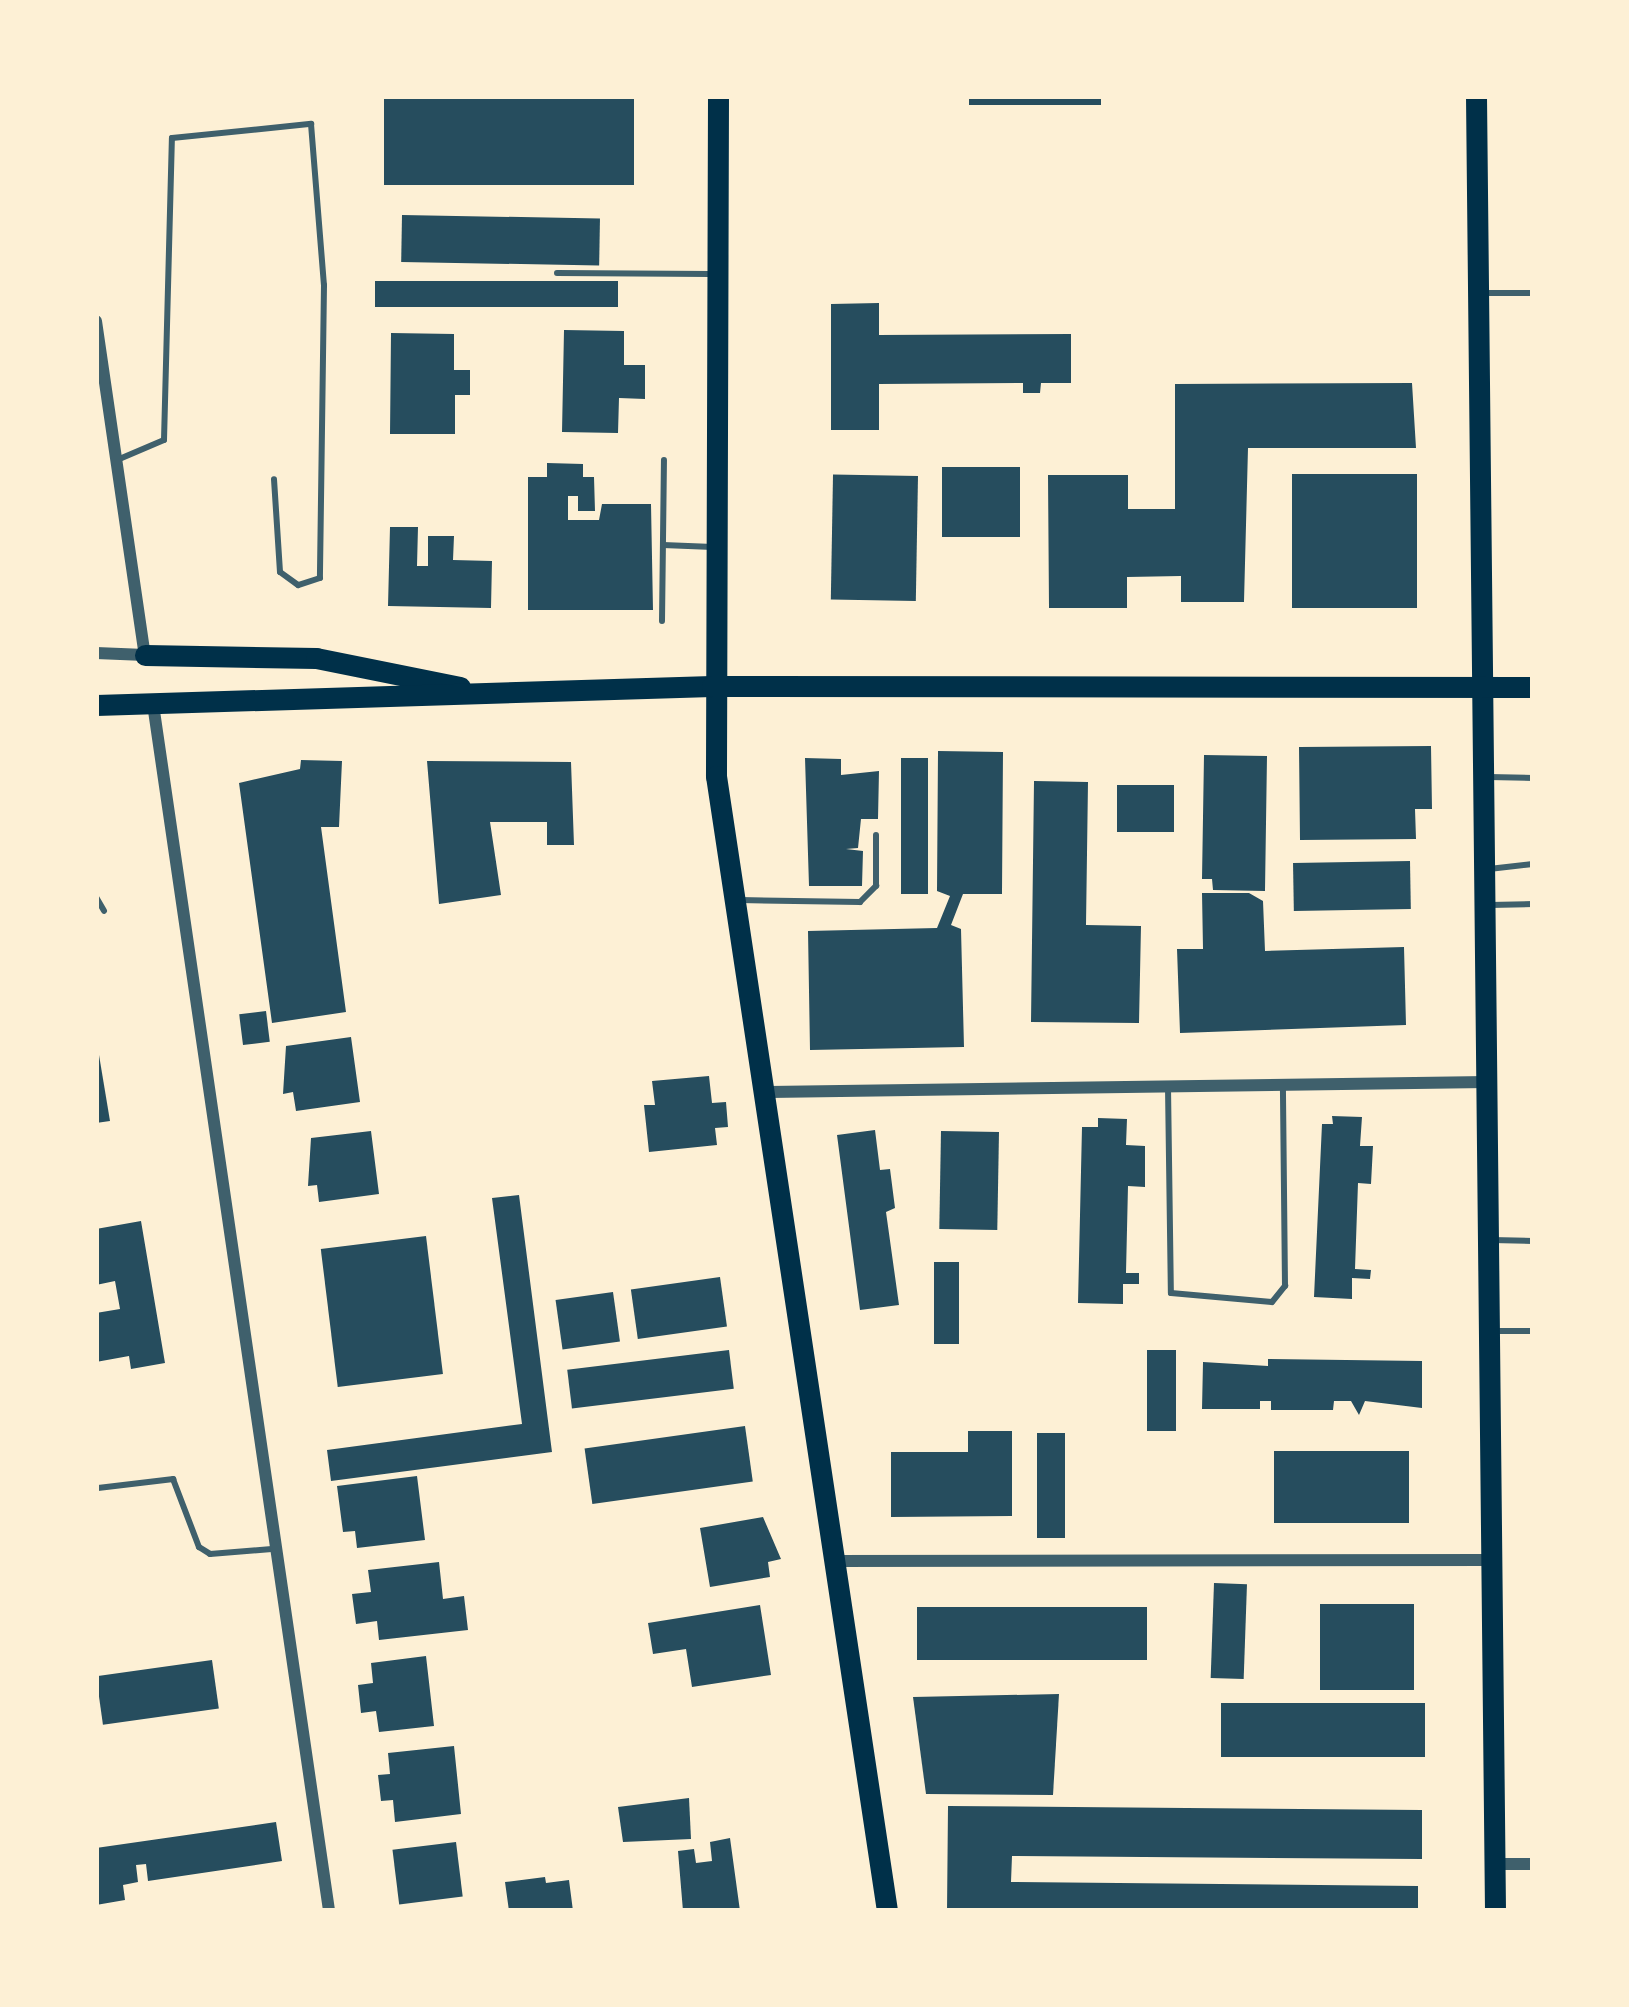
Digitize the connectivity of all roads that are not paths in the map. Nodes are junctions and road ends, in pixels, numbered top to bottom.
1 (718, 96) edge
2 (1476, 96) edge
3 (557, 273) dead end
4 (716, 274) junction
5 (1477, 293) junction
6 (1533, 293) edge
7 (96, 321) edge
8 (117, 460) junction
9 (664, 460) dead end
10 (274, 479) dead end
11 (663, 545) junction
12 (713, 547) junction
13 (662, 621) dead end
14 (96, 653) edge
15 (146, 655) junction
16 (712, 686) junction
17 (1485, 687) junction
18 (1533, 687) edge
19 (484, 693) junction
20 (153, 704) junction
21 (96, 705) edge
22 (1485, 777) junction
23 (1533, 778) edge
24 (876, 835) dead end
25 (1533, 864) edge
26 (1486, 869) junction
27 (96, 898) edge
28 (736, 900) junction
29 (1486, 904) junction
30 (1533, 904) edge
31 (104, 911) dead end
32 (1487, 1082) junction
33 (1283, 1085) junction
34 (1168, 1087) junction
35 (769, 1092) junction
36 (1488, 1240) junction
37 (1533, 1241) edge
38 (1489, 1331) junction
39 (1533, 1331) edge
40 (98, 1488) edge
41 (272, 1549) junction
42 (1491, 1560) junction
43 (830, 1561) junction
44 (1495, 1864) junction
45 (1533, 1864) edge
46 (329, 1911) edge
47 (887, 1911) edge
48 (1495, 1911) edge

1 - 4 main road
2 - 5 main road
3 - 4 lane
4 - 12 main road
5 - 6 lane
5 - 17 main road
7 - 8 street
8 - 10 lane
8 - 15 street
9 - 11 lane
11 - 12 lane
11 - 13 lane
12 - 16 main road
14 - 15 street
15 - 19 main road
16 - 17 main road
16 - 19 main road
16 - 28 main road
17 - 18 main road
17 - 22 main road
19 - 20 main road
20 - 21 main road
20 - 41 street
22 - 23 lane
22 - 26 main road
24 - 28 lane
25 - 26 lane
26 - 29 main road
27 - 31 lane
28 - 35 main road
29 - 30 lane
29 - 32 main road
32 - 33 street
32 - 36 main road
33 - 34 street
33 - 34 lane
34 - 35 street
35 - 43 main road
36 - 37 lane
36 - 38 main road
38 - 39 lane
38 - 42 main road
40 - 41 lane
41 - 46 street
42 - 43 street
42 - 44 main road
43 - 47 main road
44 - 45 street
44 - 48 main road

